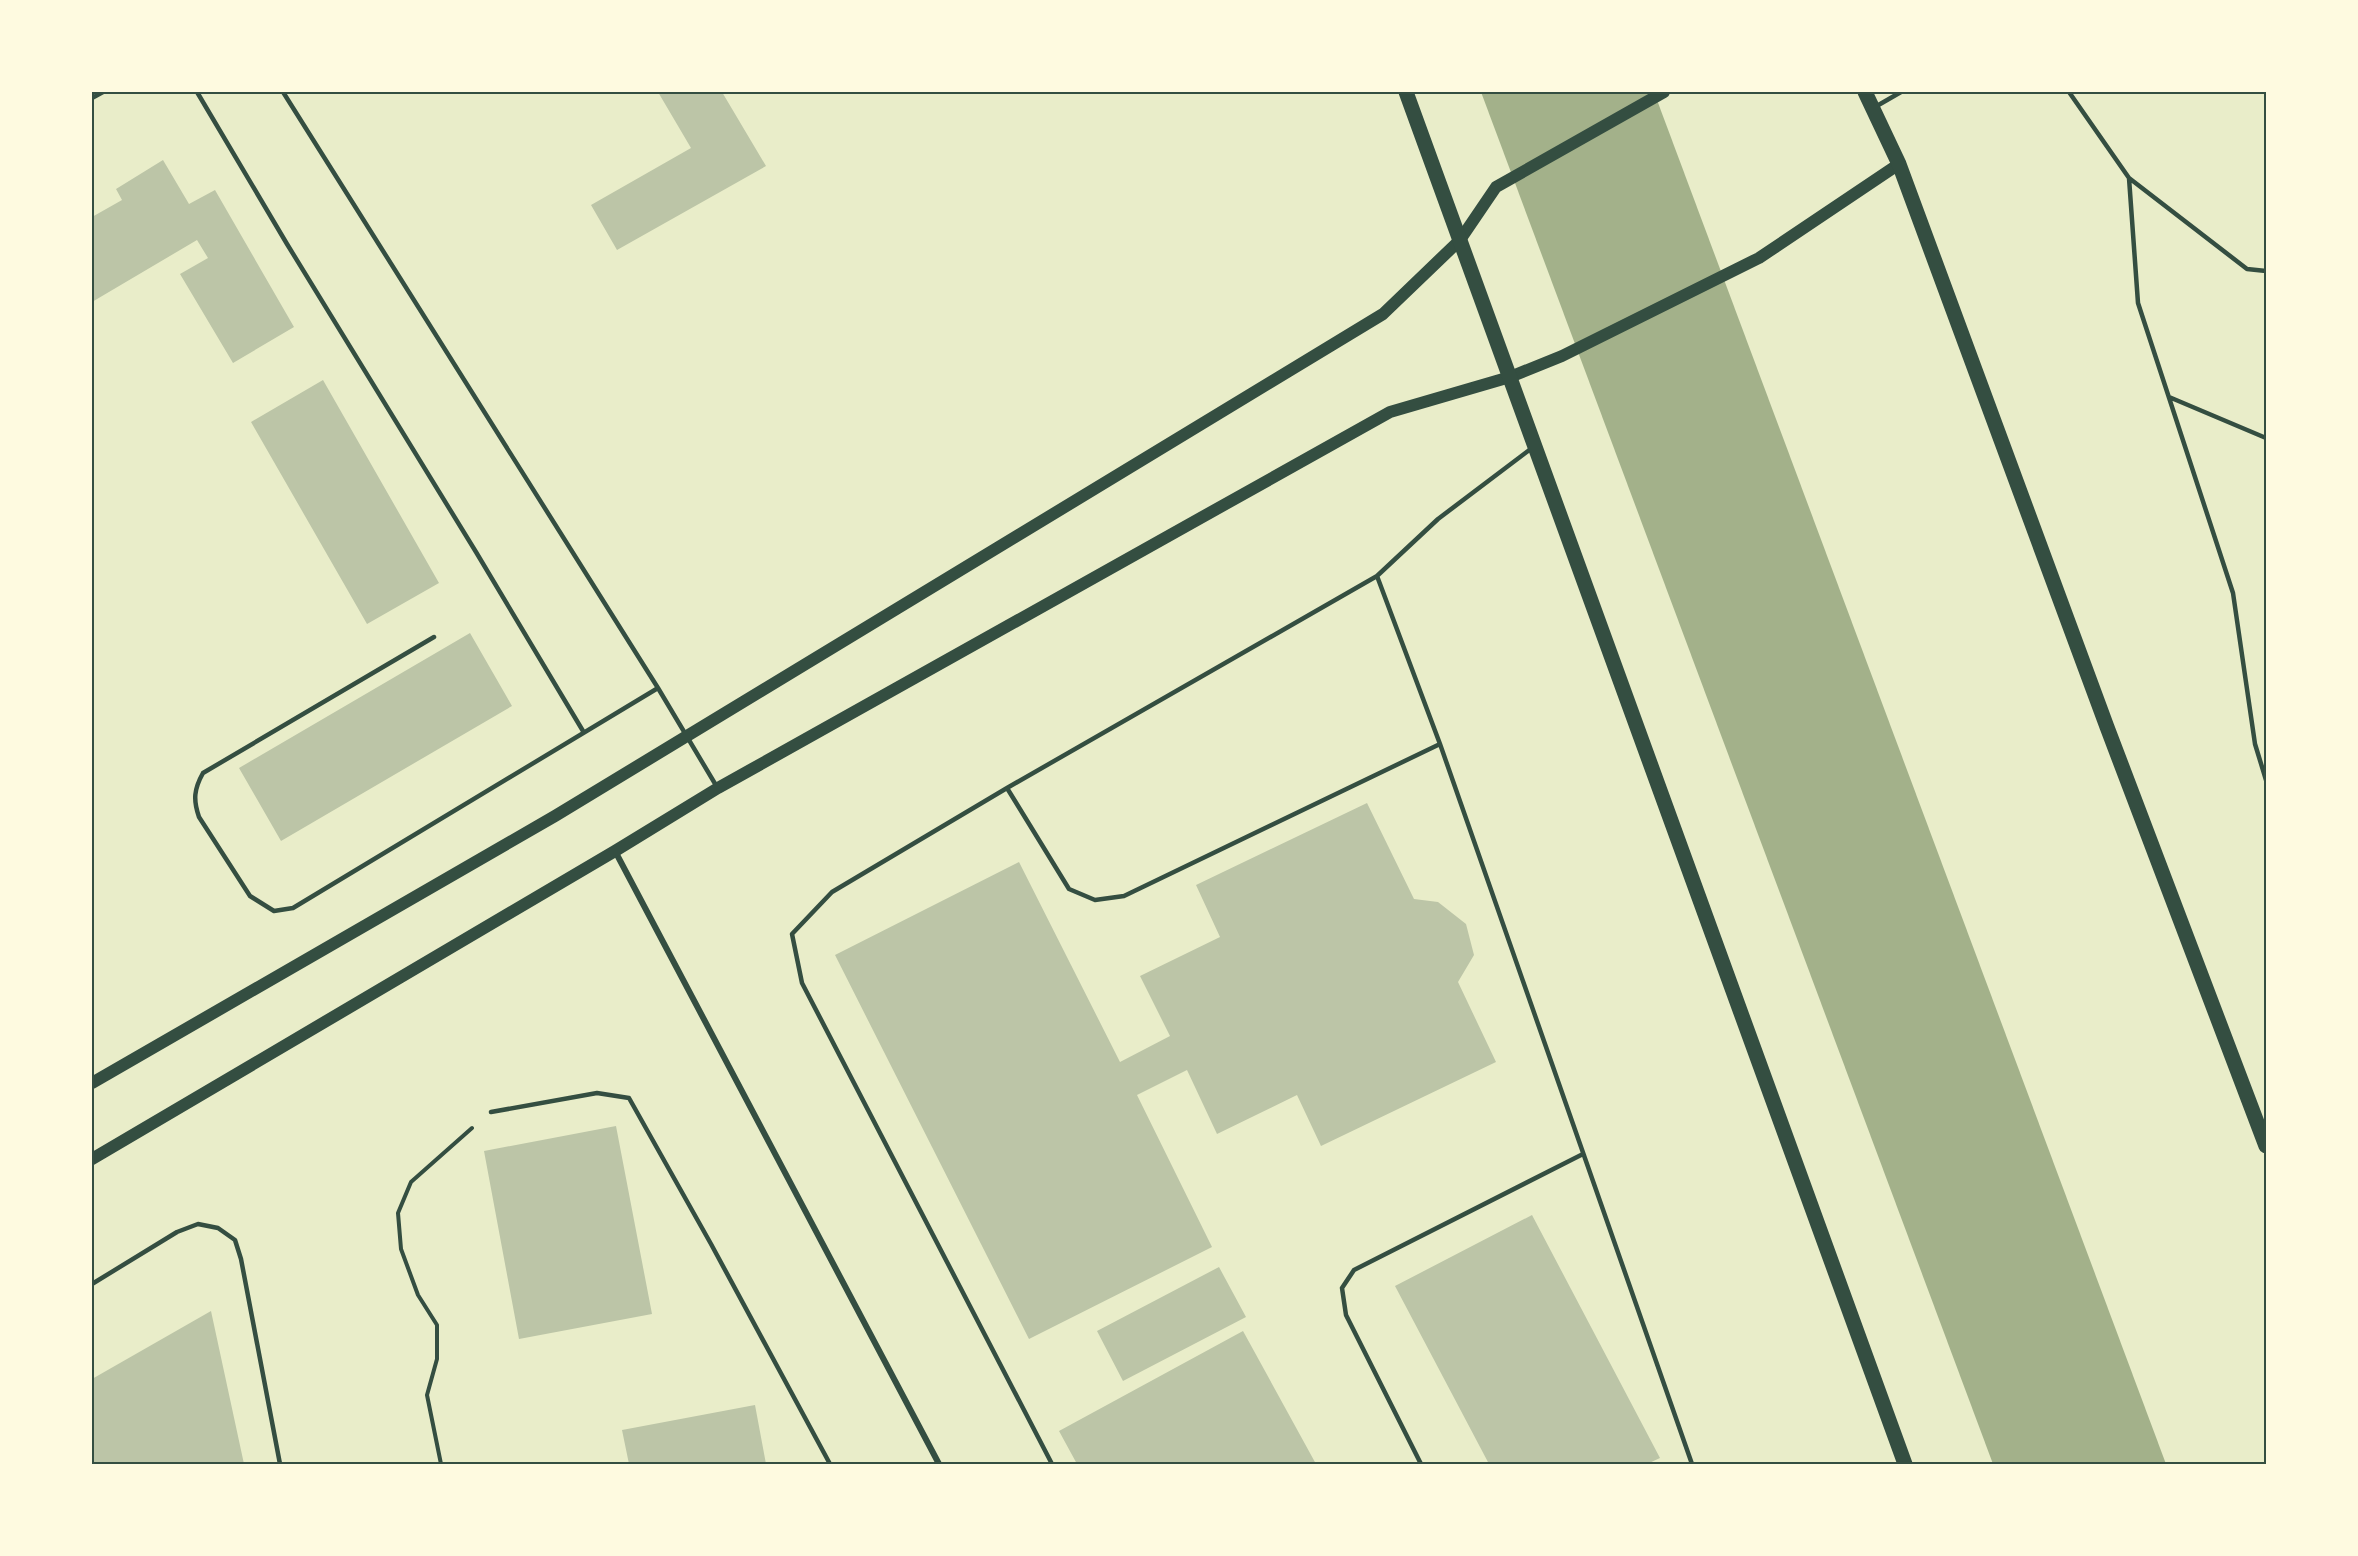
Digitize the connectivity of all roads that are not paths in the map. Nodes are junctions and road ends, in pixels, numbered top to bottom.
1 (103, 92) edge
2 (197, 92) edge
3 (284, 92) edge
4 (1406, 92) edge
5 (1664, 92) edge
6 (1865, 92) edge
7 (1901, 92) edge
8 (2069, 92) edge
9 (92, 98) edge
10 (1873, 108) junction
11 (1899, 164) junction
12 (2129, 178) junction
13 (1460, 240) junction
14 (2266, 271) edge
15 (1510, 377) junction
16 (2169, 397) junction
17 (2266, 438) edge
18 (1534, 447) junction
19 (1377, 576) junction
20 (434, 637) dead end
21 (658, 688) junction
22 (583, 731) junction
23 (687, 736) junction
24 (1440, 744) junction
25 (2266, 780) edge
26 (718, 788) junction
27 (1007, 788) junction
28 (615, 851) junction
29 (92, 1083) edge
30 (491, 1112) road end
31 (2261, 1117) edge
32 (2266, 1146) edge
33 (1583, 1154) junction
34 (92, 1159) edge
35 (92, 1284) edge
36 (280, 1464) edge
37 (830, 1464) edge
38 (939, 1464) edge
39 (1052, 1464) edge
40 (1421, 1464) edge
41 (1692, 1464) edge
42 (1905, 1464) edge

1 - 9 lane
2 - 22 lane
3 - 21 lane
4 - 13 main road
5 - 13 main road
6 - 10 main road
7 - 10 lane
8 - 12 lane
10 - 11 main road
11 - 15 main road
11 - 31 main road
12 - 14 lane
12 - 16 lane
13 - 15 main road
13 - 23 main road
15 - 18 main road
15 - 26 main road
16 - 17 lane
16 - 25 lane
18 - 19 lane
18 - 42 main road
19 - 24 lane
19 - 27 lane
20 - 22 lane
21 - 22 lane
21 - 23 lane
23 - 26 lane
23 - 29 main road
24 - 27 lane
24 - 33 lane
26 - 28 main road
27 - 39 lane
28 - 34 main road
28 - 38 street
30 - 37 lane
31 - 32 main road
33 - 40 lane
33 - 41 lane
35 - 36 lane

